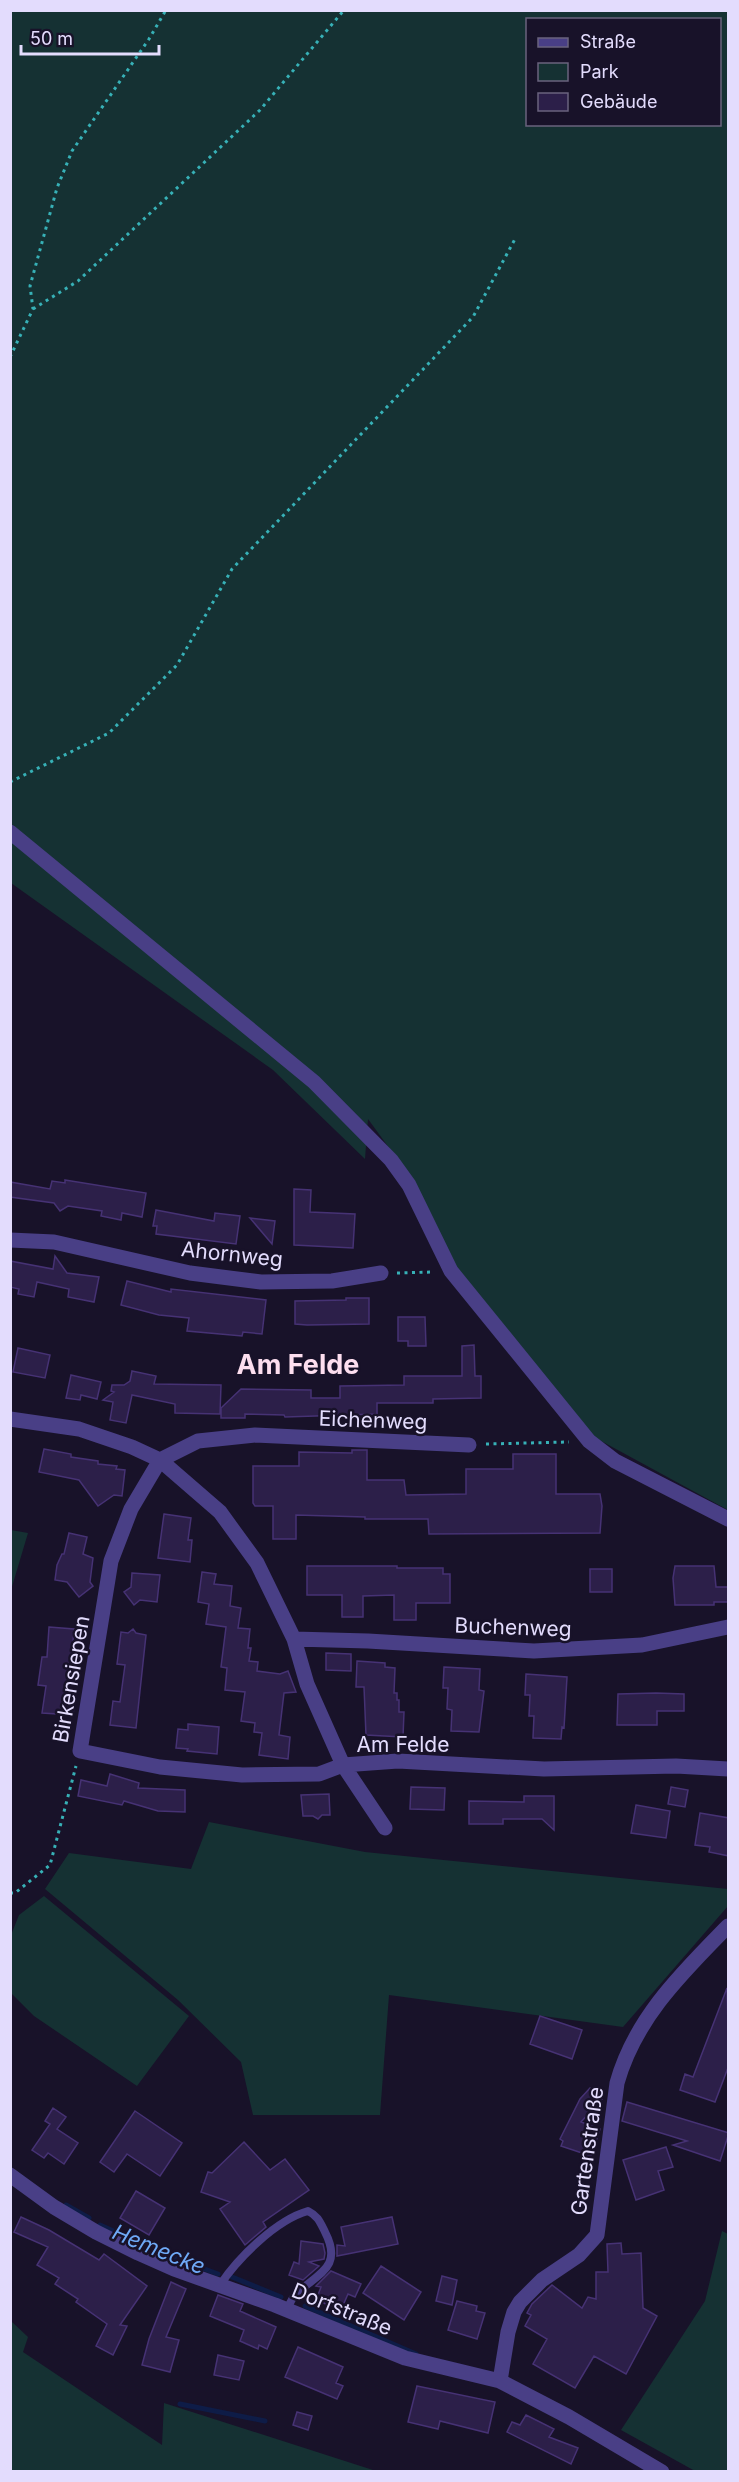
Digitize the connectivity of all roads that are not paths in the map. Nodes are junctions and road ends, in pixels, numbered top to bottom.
1 (10, 832) edge
2 (10, 1240) edge
3 (381, 1274) road end
4 (10, 1419) edge
5 (469, 1445) road end
6 (160, 1460) junction
7 (729, 1519) edge
8 (729, 1627) edge
9 (294, 1639) junction
10 (80, 1751) joint
11 (343, 1765) junction
12 (729, 1768) edge
13 (385, 1828) dead end
14 (729, 1926) edge
15 (10, 2175) edge
16 (220, 2285) junction
17 (287, 2309) junction
18 (500, 2381) junction
19 (662, 2472) edge

1 - 7 street
2 - 3 street, Ahornweg
4 - 6 street
5 - 6 street, Eichenweg
6 - 9 street
6 - 10 street, Birkensiepen
8 - 9 street, Buchenweg
9 - 11 street
10 - 11 street, Am Felde
11 - 12 street, Am Felde
11 - 13 street
14 - 18 street, Gartenstraße
15 - 16 street, Dorfstraße
16 - 17 street, Dorfstraße
16 - 17 lane
17 - 18 street, Dorfstraße
18 - 19 street, Dorfstraße

